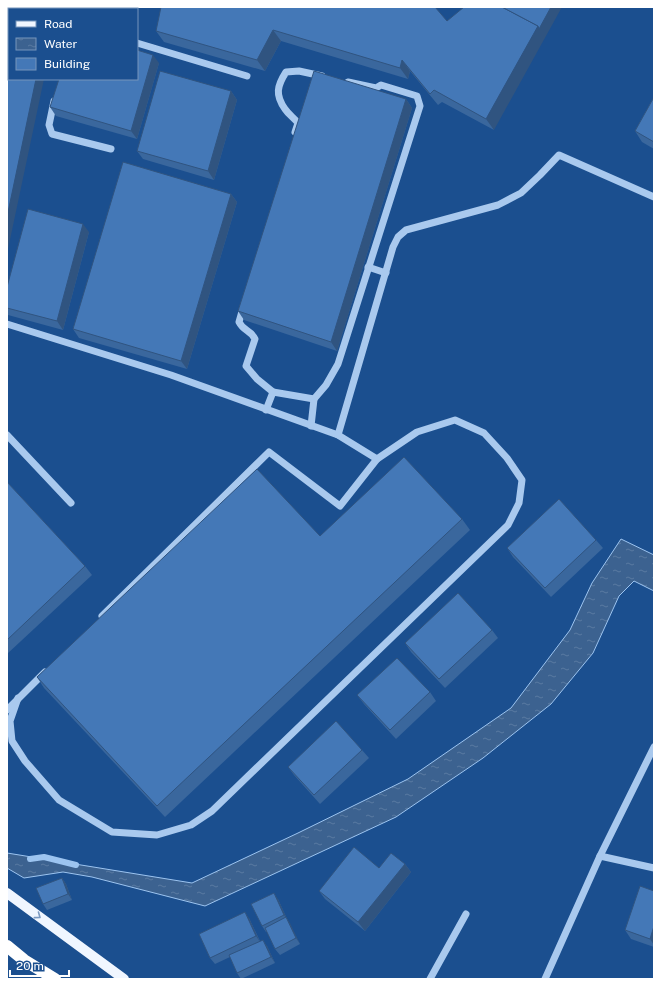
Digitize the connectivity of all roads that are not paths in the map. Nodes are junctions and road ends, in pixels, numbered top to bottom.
1 (138, 43) edge
2 (247, 76) edge
3 (329, 78) edge
4 (344, 82) edge
5 (55, 94) edge
6 (293, 139) edge
7 (111, 149) dead end
8 (654, 197) edge
9 (368, 268) junction
10 (386, 273) junction
11 (246, 299) edge
12 (7, 324) edge
13 (273, 392) junction
14 (314, 399) junction
15 (266, 410) junction
16 (311, 426) junction
17 (7, 435) edge
18 (338, 435) junction
19 (377, 459) junction
20 (71, 502) dead end
21 (98, 620) edge
22 (53, 664) edge
23 (18, 698) junction
24 (7, 710) edge
25 (654, 747) edge
26 (600, 856) junction
27 (654, 868) edge
28 (7, 893) edge
29 (466, 914) dead end
30 (7, 946) edge
31 (55, 979) edge
32 (124, 979) edge
33 (430, 979) edge
34 (545, 979) edge

1 - 2 street
3 - 6 street
4 - 9 street
5 - 7 street
8 - 10 street
9 - 10 street
9 - 14 street
10 - 18 street
11 - 13 street
12 - 15 street
13 - 14 street
13 - 15 street
14 - 16 street
15 - 16 street
16 - 18 street
17 - 20 street
18 - 19 street
19 - 21 street
19 - 23 street
22 - 23 street
23 - 24 street
25 - 26 street
26 - 27 street
26 - 34 street
28 -> 32 main road
29 - 33 street
30 - 31 highway

